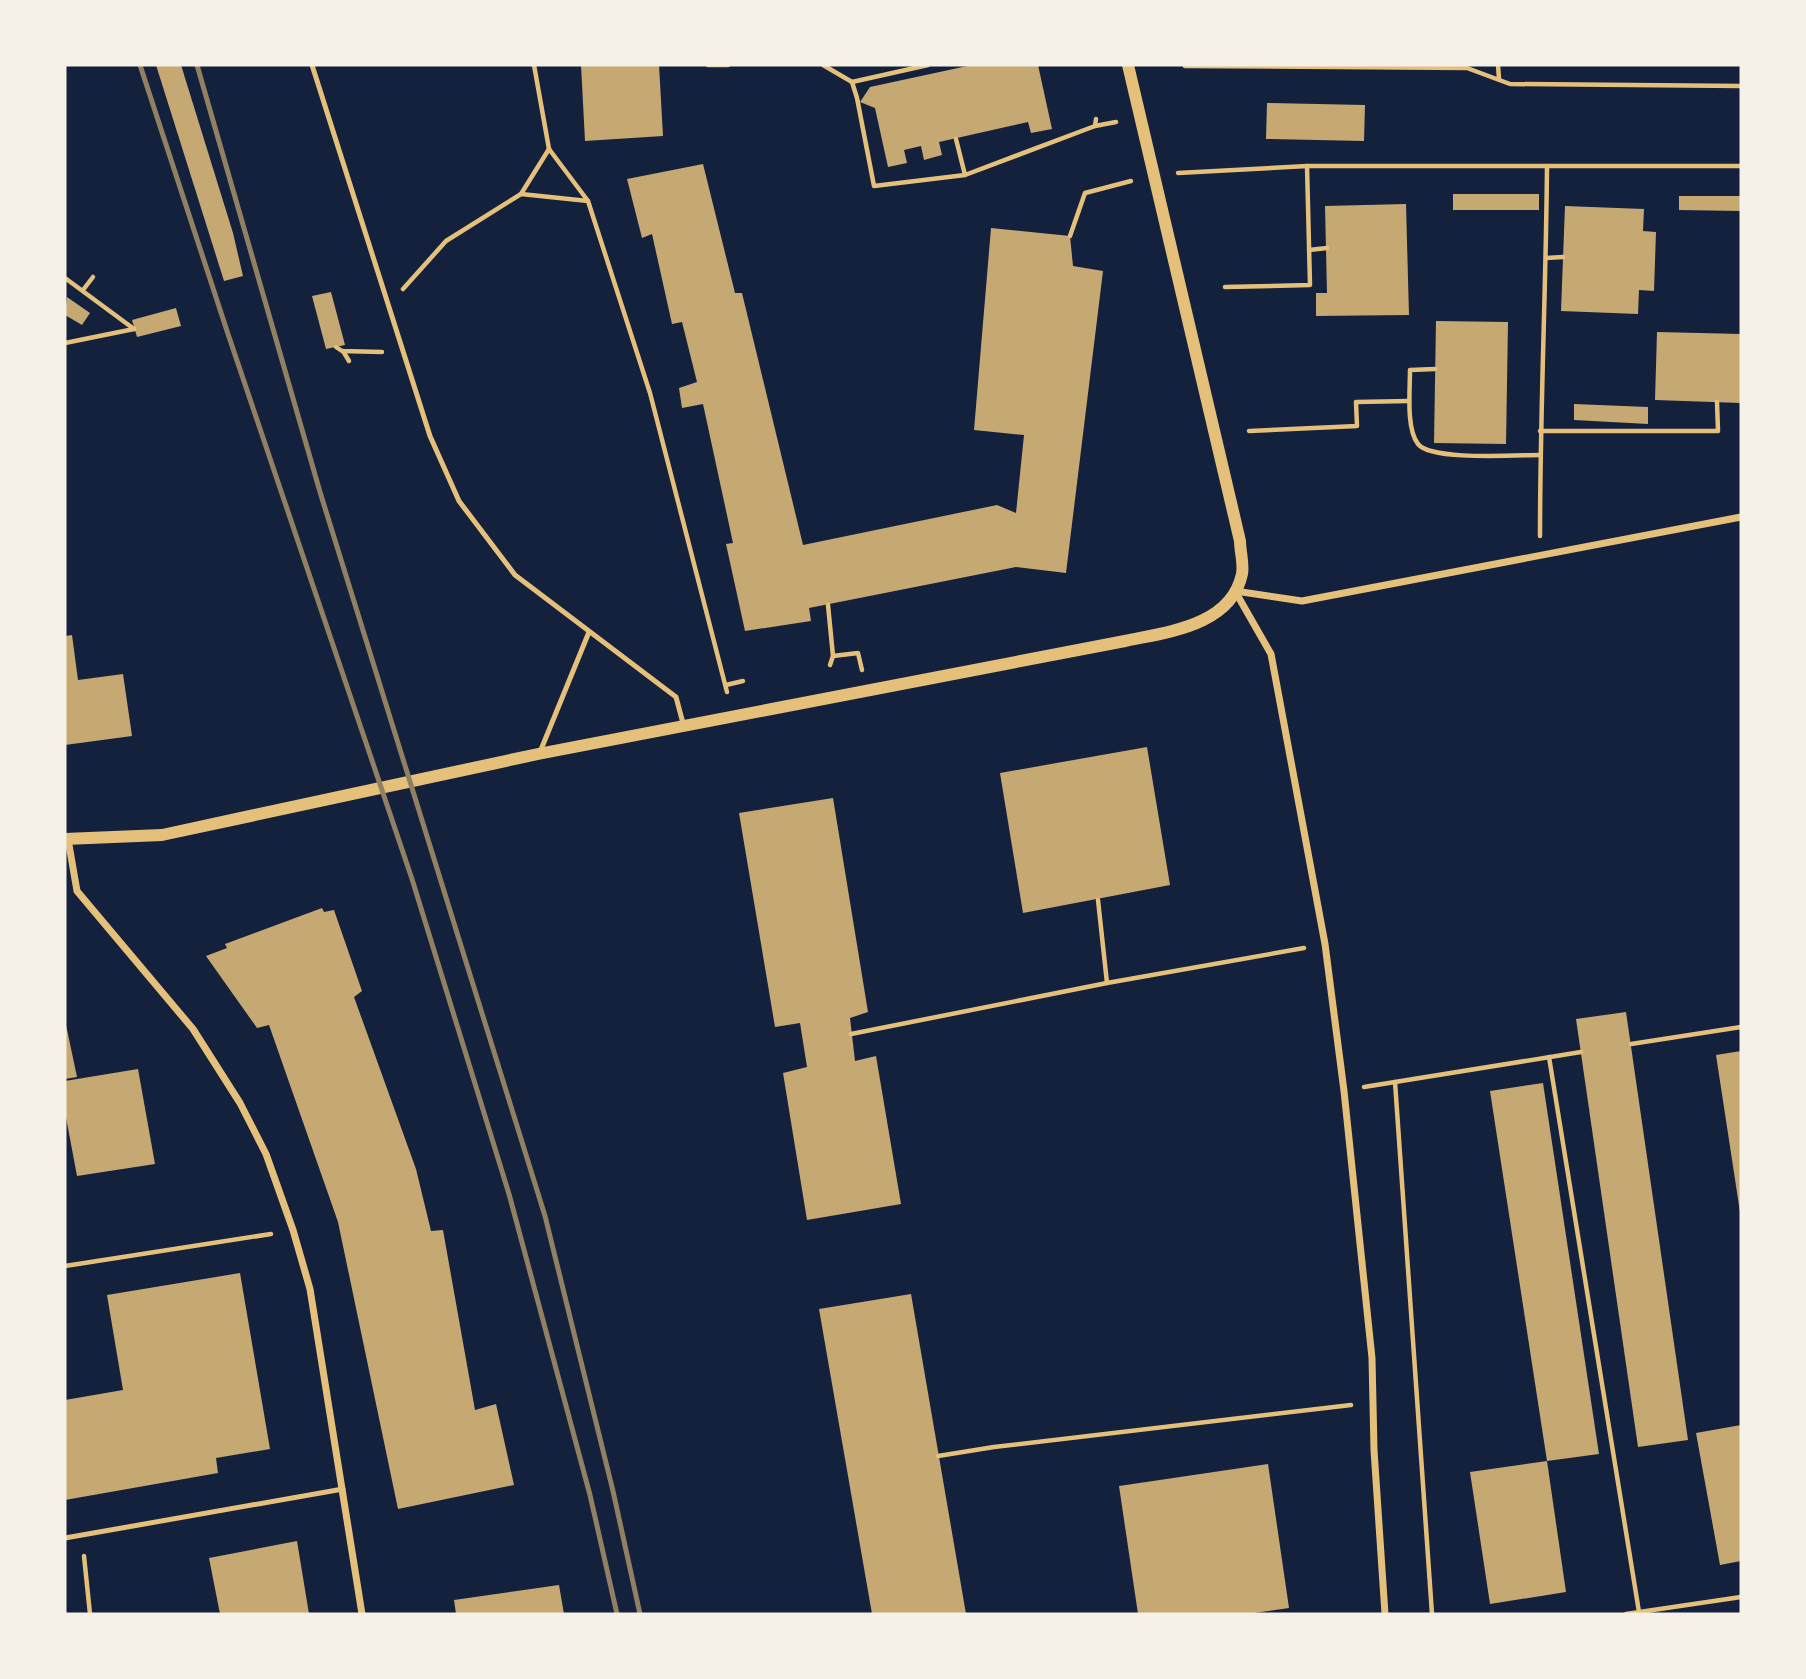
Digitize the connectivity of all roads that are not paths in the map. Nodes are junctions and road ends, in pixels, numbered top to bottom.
1 (312, 65) edge
2 (1128, 65) edge
3 (1741, 517) edge
4 (1235, 591) junction
5 (589, 632) junction
6 (684, 727) junction
7 (538, 754) junction
8 (67, 839) edge
9 (343, 1489) junction
10 (65, 1538) edge
11 (362, 1614) edge
12 (1385, 1614) edge

1 - 5 lane
2 - 4 street
3 - 4 street
4 - 6 street
4 - 12 street
5 - 6 lane
5 - 7 lane
6 - 7 street
7 - 8 street
8 - 9 street
9 - 10 lane
9 - 11 street

